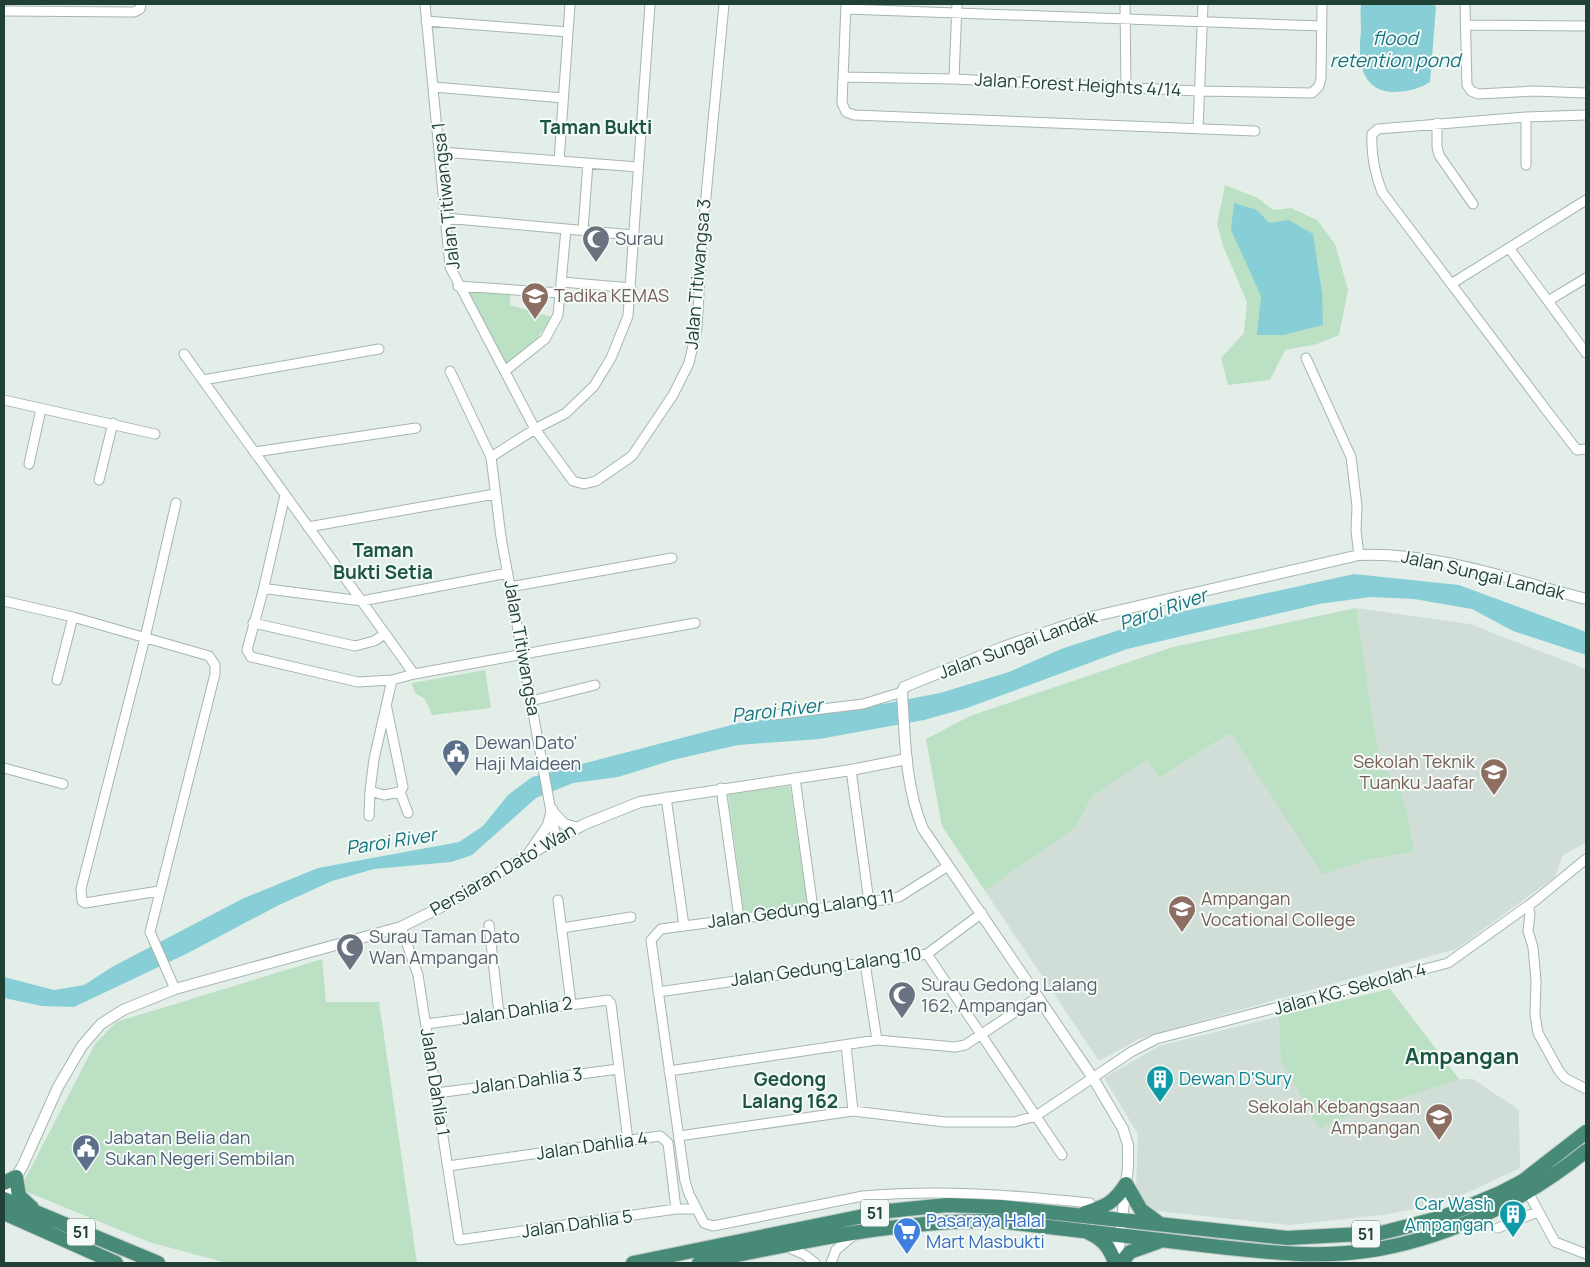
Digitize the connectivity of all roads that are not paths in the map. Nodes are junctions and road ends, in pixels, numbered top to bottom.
1 (141, 4) edge
2 (425, 4) edge
3 (570, 4) edge
4 (650, 4) edge
5 (724, 4) edge
6 (1125, 4) edge
7 (1203, 4) edge
8 (1322, 4) edge
9 (1466, 4) edge
10 (846, 6) edge
11 (957, 8) edge
12 (4, 11) edge
13 (1125, 20) junction
14 (426, 21) junction
15 (1202, 22) junction
16 (1322, 26) junction
17 (1466, 26) junction
18 (1586, 26) edge
19 (568, 32) junction
20 (844, 77) junction
21 (954, 79) junction
22 (434, 87) junction
23 (1126, 88) junction
24 (1198, 91) junction
25 (1586, 92) edge
26 (563, 98) junction
27 (1586, 115) edge
28 (1526, 117) junction
29 (1437, 123) junction
30 (1198, 129) junction
31 (1255, 131) dead end
32 (440, 152) junction
33 (559, 161) junction
34 (588, 163) junction
35 (1526, 165) dead end
36 (638, 167) junction
37 (1586, 200) edge
38 (1473, 204) dead end
39 (445, 218) junction
40 (566, 229) junction
41 (583, 230) junction
42 (634, 235) junction
43 (1509, 248) junction
44 (1586, 278) edge
45 (562, 282) junction
46 (1451, 284) junction
47 (458, 286) junction
48 (631, 288) junction
49 (561, 293) junction
50 (1548, 300) junction
51 (379, 349) dead end
52 (1586, 353) edge
53 (184, 354) dead end
54 (1306, 358) dead end
55 (450, 371) dead end
56 (505, 371) junction
57 (203, 380) junction
58 (4, 400) edge
59 (41, 409) junction
60 (112, 423) junction
61 (416, 428) dead end
62 (535, 429) junction
63 (155, 434) dead end
64 (1586, 449) edge
65 (255, 452) junction
66 (491, 457) junction
67 (29, 464) dead end
68 (99, 480) dead end
69 (495, 494) junction
70 (285, 495) junction
71 (176, 503) dead end
72 (308, 527) junction
73 (1359, 555) junction
74 (672, 558) dead end
75 (508, 572) junction
76 (510, 587) junction
77 (263, 591) junction
78 (1586, 599) edge
79 (4, 601) edge
80 (362, 601) junction
81 (73, 617) junction
82 (253, 623) junction
83 (695, 623) dead end
84 (385, 634) junction
85 (146, 638) junction
86 (522, 654) junction
87 (414, 674) junction
88 (57, 680) dead end
89 (392, 680) junction
90 (595, 685) dead end
91 (902, 696) junction
92 (531, 701) junction
93 (387, 709) junction
94 (773, 714) dead end
95 (907, 759) junction
96 (4, 768) edge
97 (851, 770) junction
98 (795, 778) junction
99 (62, 784) dead end
100 (721, 788) junction
101 (370, 791) junction
102 (400, 792) junction
103 (666, 797) junction
104 (552, 810) junction
105 (408, 813) dead end
106 (369, 816) dead end
107 (578, 828) junction
108 (556, 839) junction
109 (527, 855) junction
110 (1586, 859) edge
111 (948, 866) junction
112 (159, 891) junction
113 (558, 900) dead end
114 (869, 902) junction
115 (1528, 906) junction
116 (813, 908) junction
117 (982, 913) junction
118 (631, 917) dead end
119 (739, 918) junction
120 (488, 925) dead end
121 (684, 926) junction
122 (401, 927) junction
123 (562, 928) junction
124 (927, 954) junction
125 (866, 963) junction
126 (175, 989) junction
127 (658, 992) junction
128 (1038, 997) junction
129 (571, 1004) junction
130 (499, 1014) junction
131 (426, 1024) junction
132 (982, 1035) junction
133 (876, 1040) junction
134 (846, 1045) junction
135 (618, 1069) junction
136 (669, 1071) junction
137 (1093, 1078) junction
138 (1586, 1088) edge
139 (437, 1093) junction
140 (853, 1111) junction
141 (1036, 1116) junction
142 (1586, 1132) edge
143 (678, 1136) junction
144 (628, 1141) junction
145 (1586, 1152) edge
146 (1062, 1155) dead end
147 (448, 1166) junction
148 (10, 1180) edge
149 (1126, 1184) junction
150 (1528, 1192) junction
151 (886, 1194) junction
152 (4, 1200) edge
153 (1090, 1203) dead end
154 (4, 1206) edge
155 (696, 1209) junction
156 (676, 1210) junction
157 (888, 1211) junction
158 (1537, 1212) junction
159 (8, 1215) edge
160 (1079, 1215) junction
161 (42, 1216) junction
162 (1121, 1220) junction
163 (1160, 1224) junction
164 (1498, 1228) dead end
165 (861, 1230) junction
166 (1086, 1232) junction
167 (1119, 1235) junction
168 (458, 1240) joint
169 (1164, 1240) junction
170 (783, 1245) junction
171 (1586, 1254) edge
172 (116, 1263) edge
173 (158, 1263) edge
174 (633, 1263) edge
175 (699, 1263) edge
176 (815, 1263) edge
177 (830, 1263) edge
178 (1118, 1263) edge

1 - 12 street
2 - 14 street, Jalan Titiwangsa 1
3 - 19 street
4 - 36 street
5 - 62 street, Jalan Titiwangsa 3
6 - 13 street
7 - 15 street
8 - 16 street
9 - 17 street
10 - 11 street
10 - 20 street
11 - 13 street
11 - 21 street
13 - 15 street
13 - 23 street
14 - 19 street
14 - 22 street, Jalan Titiwangsa 1
15 - 16 street
15 - 24 street
16 - 24 street, Jalan Forest Heights 4/14
17 - 18 street
17 - 25 street
19 - 26 street
20 - 21 street, Jalan Forest Heights 4/14
20 - 30 street
21 - 23 street, Jalan Forest Heights 4/14
22 - 26 street
22 - 32 street, Jalan Titiwangsa 1
23 - 24 street, Jalan Forest Heights 4/14
24 - 30 street
26 - 33 street
27 - 28 street
28 - 29 street
28 - 35 street
29 - 38 street
29 - 46 street
30 - 31 street
32 - 33 street
32 - 39 street, Jalan Titiwangsa 1
33 - 34 street
34 - 36 street
34 - 41 street
36 - 42 street
37 - 43 street
39 - 40 street
39 - 47 street, Jalan Titiwangsa 1
40 - 41 street
40 - 45 street
41 - 42 street
42 - 48 street
43 - 46 street
43 - 50 street
44 - 50 street
45 - 48 street
45 - 49 street
46 - 64 street
47 - 49 street
47 - 56 street, Jalan Titiwangsa 1
48 - 62 street
49 - 56 street
50 - 52 street
51 - 57 street
53 - 57 street
54 - 73 street
55 - 66 street, Jalan Titiwangsa
56 - 62 street, Jalan Titiwangsa 1
57 - 65 street
58 - 59 street
59 - 60 street
59 - 67 street
60 - 63 street
60 - 68 street
61 - 65 street
62 - 66 street
65 - 70 street
66 - 69 street, Jalan Titiwangsa
69 - 72 street
69 - 75 street, Jalan Titiwangsa
70 - 72 street
70 - 77 street
71 - 85 street
72 - 80 street
73 - 78 street, Jalan Sungai Landak
73 - 91 street, Jalan Sungai Landak
74 - 76 street
75 - 76 street, Jalan Titiwangsa
75 - 80 street
76 - 86 street, Jalan Titiwangsa
77 - 80 street
77 - 82 street
79 - 81 street
80 - 84 street
81 - 85 street
81 - 88 street
82 - 84 street
82 - 89 street
83 - 86 street
84 - 87 street
85 - 112 street
85 - 112 street
86 - 87 street
86 - 92 street, Jalan Titiwangsa
87 - 89 street
89 - 93 street
90 - 92 street
91 - 94 street
91 - 95 street
92 - 104 street, Jalan Titiwangsa
93 - 101 street
93 - 102 street
95 - 97 street, Persiaran Dato' Wan
95 - 111 street
96 - 99 street
97 - 98 street, Persiaran Dato' Wan
97 - 114 street
98 - 100 street, Persiaran Dato' Wan
98 - 116 street
100 - 103 street, Persiaran Dato' Wan
100 - 119 street
101 - 102 street
101 - 106 street
102 - 105 street
103 - 107 street, Persiaran Dato' Wan
103 - 121 street
104 - 107 street
104 - 108 street, Jalan Titiwangsa
104 - 109 street
107 - 108 street, Persiaran Dato' Wan
108 - 109 street, Persiaran Dato' Wan
109 - 122 street, Persiaran Dato' Wan
110 - 115 street, Jalan KG. Sekolah 4
111 - 114 street, Jalan Gedung Lalang 11
111 - 117 street
112 - 126 street
113 - 123 street
114 - 116 street, Jalan Gedung Lalang 11
115 - 137 street, Jalan KG. Sekolah 4
115 - 138 street
116 - 119 street, Jalan Gedung Lalang 11
117 - 124 street, Jalan Gedung Lalang 10
117 - 128 street
118 - 123 street
119 - 121 street, Jalan Gedung Lalang 11
120 - 130 street
121 - 127 street, Jalan Gedung Lalang 11
122 - 126 street, Persiaran Dato' Wan
122 - 131 street, Jalan Dahlia 1
123 - 129 street
124 - 125 street, Jalan Gedung Lalang 10
124 - 132 street
125 - 127 street, Jalan Gedung Lalang 10
125 - 133 street
126 - 148 street, Persiaran Dato' Wan
127 - 136 street
128 - 132 street
128 - 137 street
129 - 130 street, Jalan Dahlia 2
129 - 135 street, Jalan Dahlia 2
130 - 131 street, Jalan Dahlia 2
131 - 139 street, Jalan Dahlia 1
132 - 133 street
132 - 141 street
133 - 134 street
134 - 136 street
134 - 140 street
135 - 139 street, Jalan Dahlia 3
135 - 144 street
136 - 143 street
137 - 141 street, Jalan KG. Sekolah 4
137 - 149 street
139 - 147 street, Jalan Dahlia 1
140 - 141 street, Jalan KG. Sekolah 4
140 - 143 street, Jalan KG. Sekolah 4
141 - 146 street
142 - 163 highway, 51
143 - 155 street
144 - 147 street, Jalan Dahlia 4
144 - 156 street, Jalan Dahlia 4
145 - 150 highway, 51
147 - 168 street, Jalan Dahlia 1
148 - 152 street, Persiaran Dato' Wan
148 - 161 highway
149 - 160 highway
149 - 162 street
149 - 163 highway
150 - 158 street
150 - 169 highway, 51
151 - 153 street
151 - 155 street
151 - 157 street
152 - 161 highway, 51
154 - 159 highway
155 - 156 street, Jalan Dahlia 5
156 - 168 street, Jalan Dahlia 5
157 - 160 highway, 51
157 - 174 highway, 51
158 - 164 street
158 - 171 street
159 - 172 highway, 51
160 - 162 highway, 51
161 - 173 highway, 51
162 - 163 highway, 51
162 - 167 street
165 - 166 highway, 51
165 - 170 highway, 51
165 - 177 street
166 - 167 highway, 51
166 - 178 highway
167 - 169 highway, 51
167 - 178 street
169 - 178 highway
170 - 175 highway, 51
170 - 176 street

